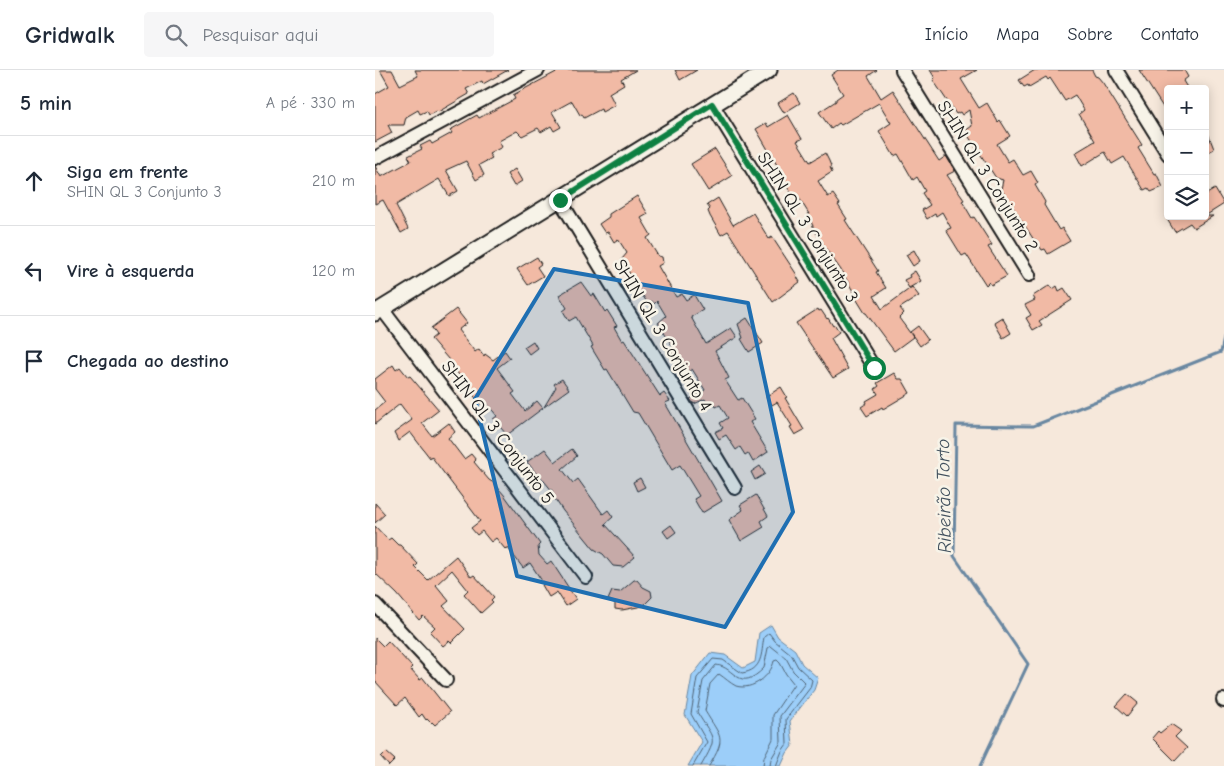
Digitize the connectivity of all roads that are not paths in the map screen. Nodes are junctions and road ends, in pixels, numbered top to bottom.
1 (538, 70) edge
2 (769, 70) edge
3 (902, 70) edge
4 (1116, 70) edge
5 (712, 104) junction
6 (1164, 148) edge
7 (375, 158) edge
8 (560, 200) junction
9 (1029, 275) dead end
10 (378, 311) edge
11 (874, 368) dead end
12 (735, 488) dead end
13 (586, 577) dead end
14 (375, 604) edge
15 (447, 680) dead end

1 - 7 street
2 - 5 street
3 - 9 street, SHIN QL 3 Conjunto 2
4 - 6 street
5 - 8 street
5 - 11 street, SHIN QL 3 Conjunto 3
8 - 10 street
8 - 12 street, SHIN QL 3 Conjunto 4
10 - 13 street, SHIN QL 3 Conjunto 5
14 - 15 street

